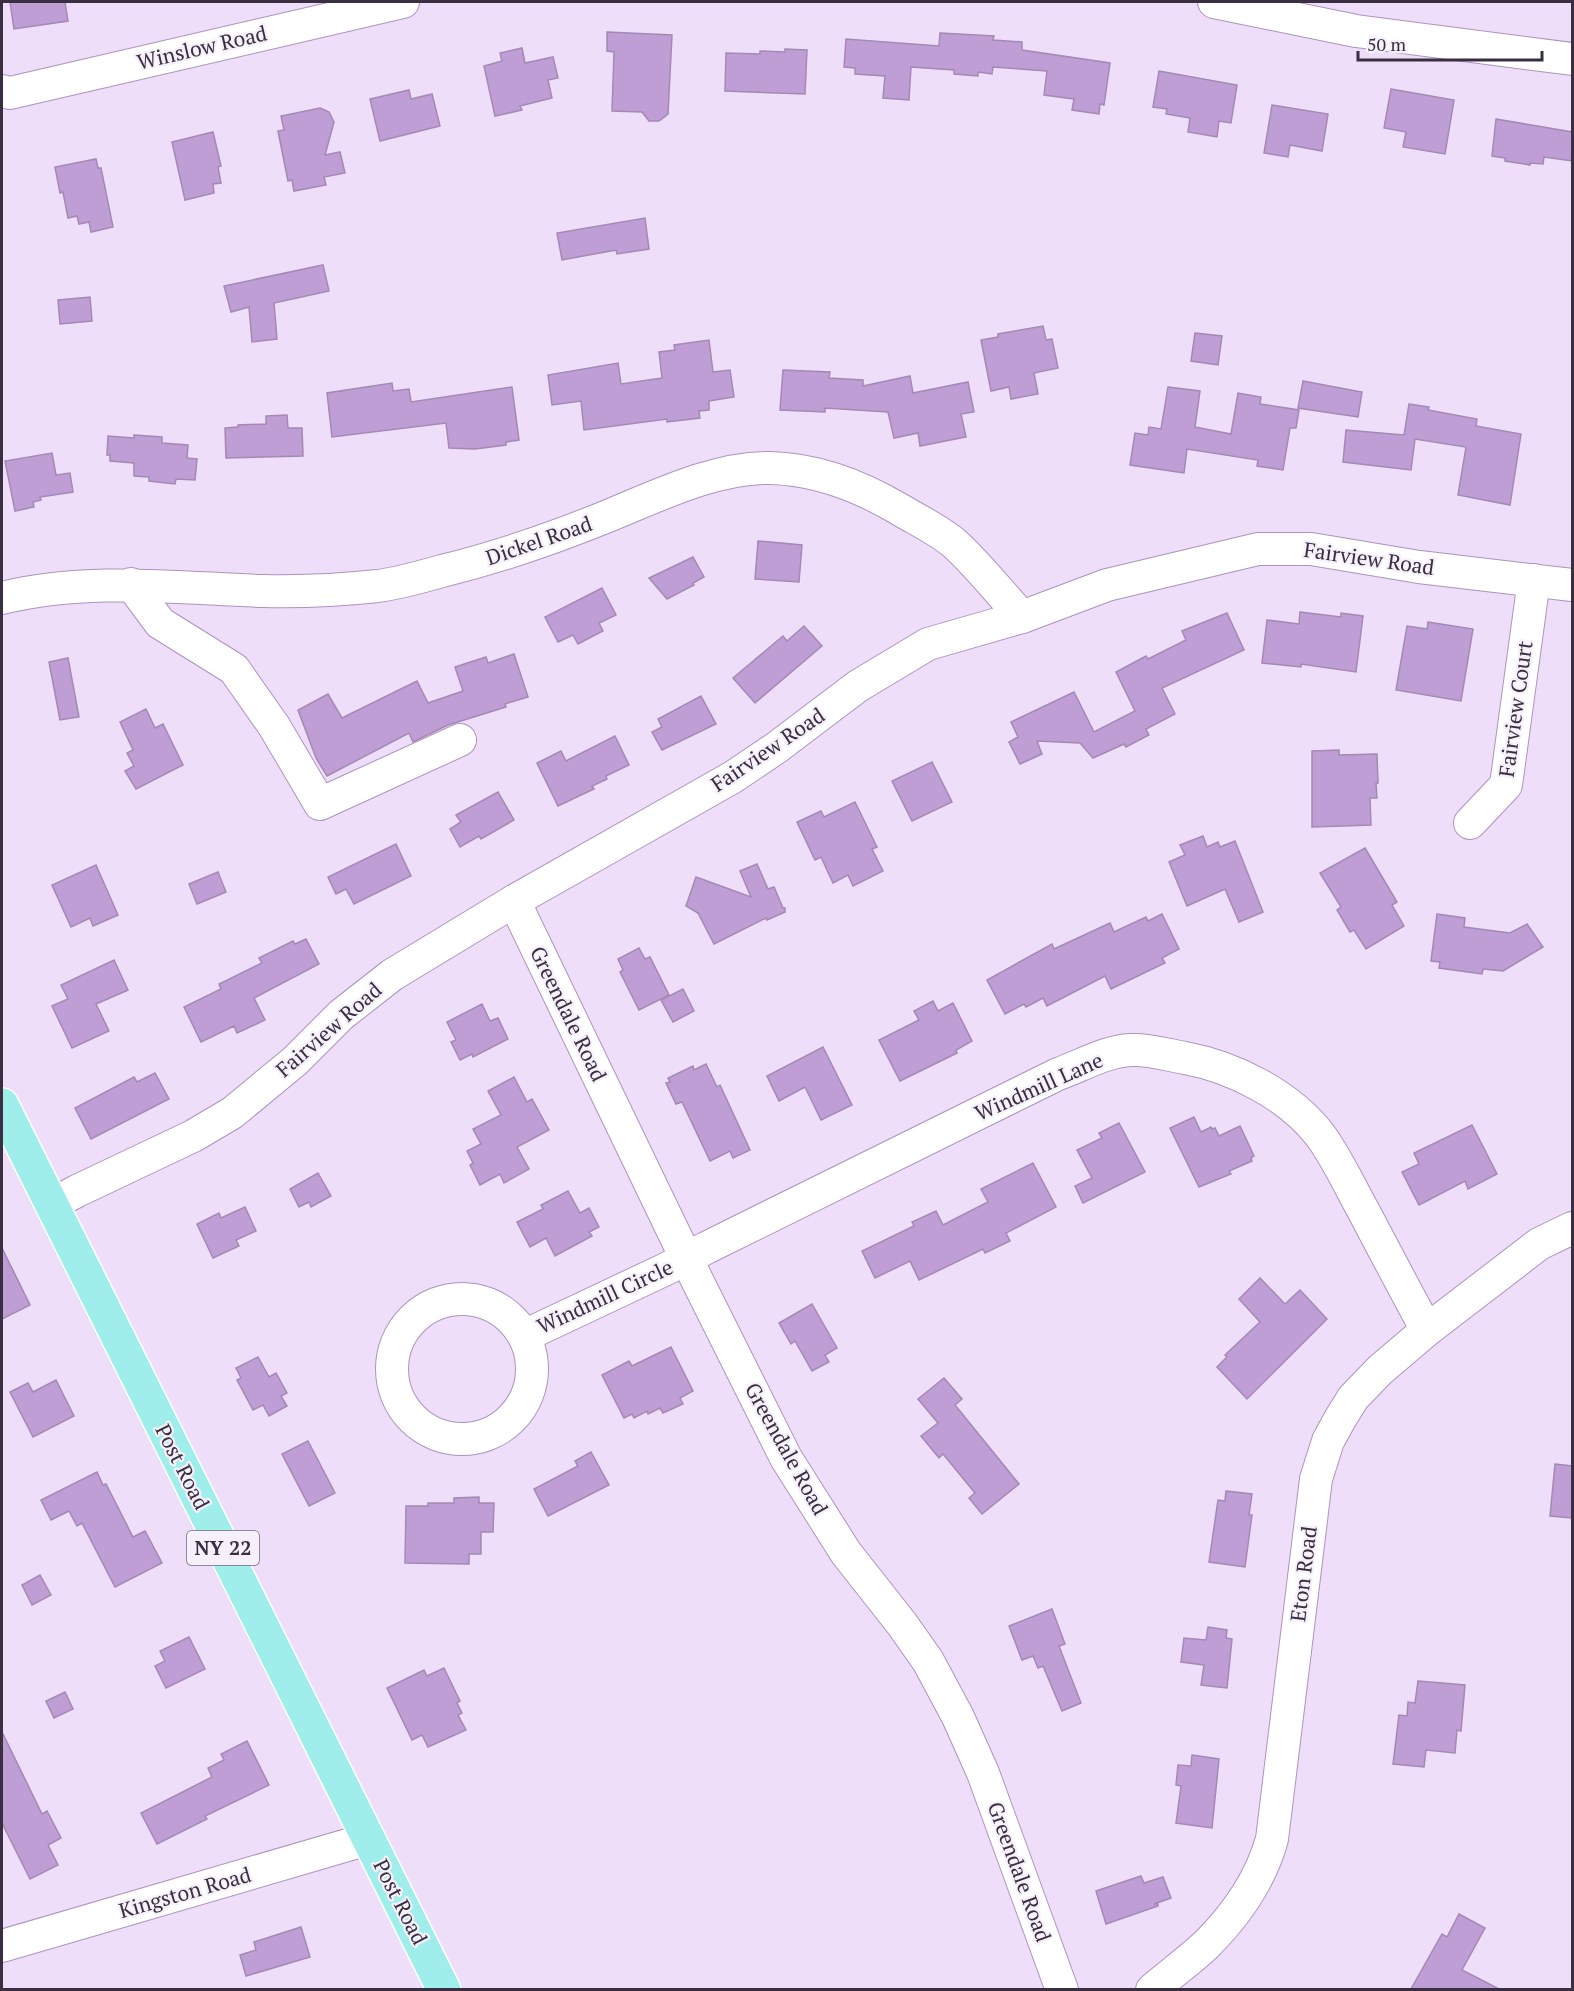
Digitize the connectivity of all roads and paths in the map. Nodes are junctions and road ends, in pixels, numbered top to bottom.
1 (403, 2) edge
2 (1214, 2) edge
3 (1572, 59) edge
4 (2, 91) edge
5 (1534, 580) junction
6 (131, 584) junction
7 (1572, 585) edge
8 (2, 598) edge
9 (1022, 617) junction
10 (460, 740) dead end
11 (1470, 823) dead end
12 (514, 901) junction
13 (2, 1106) edge
14 (51, 1205) junction
15 (1572, 1228) edge
16 (686, 1258) junction
17 (1427, 1330) junction
18 (524, 1336) junction
19 (368, 1839) junction
20 (2, 1946) edge
21 (444, 1989) edge
22 (1062, 1989) edge
23 (1152, 1989) edge

1 - 4 street, Winslow Road
2 - 3 street
5 - 7 street, Fairview Road
5 - 9 street, Fairview Road
5 - 11 street, Fairview Court
6 - 8 street, Dickel Road
6 - 9 street, Dickel Road
6 - 10 street
9 - 12 street, Fairview Road
12 - 14 street, Fairview Road
12 - 16 street, Greendale Road
13 - 14 main road, Post Road / NY 22
14 - 19 main road, Post Road / NY 22
15 - 17 street, Eton Road
16 - 17 street, Windmill Lane
16 - 18 street, Windmill Circle
16 - 22 street, Greendale Road
17 - 23 street, Eton Road
18 - 18 street, Windmill Circle
19 - 20 street, Kingston Road
19 - 21 main road, Post Road / NY 22

